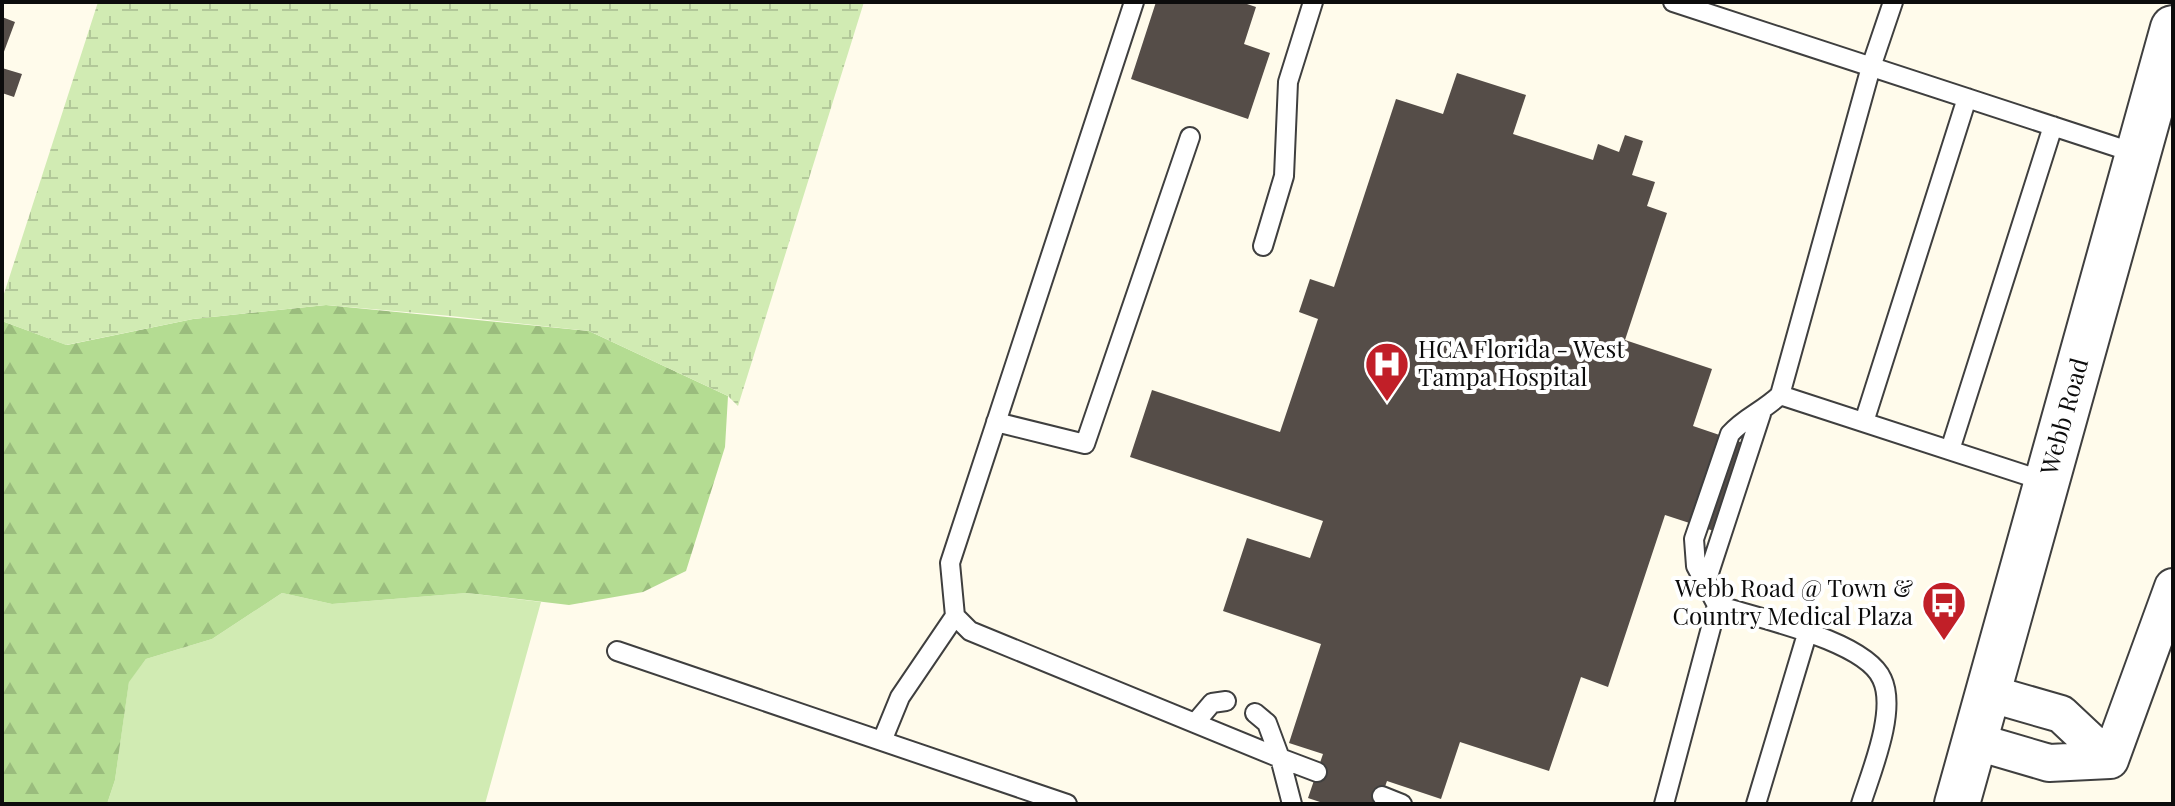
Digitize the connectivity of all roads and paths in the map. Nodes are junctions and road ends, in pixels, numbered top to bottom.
1 (1134, 2) edge
2 (1313, 2) edge
3 (1673, 2) edge
4 (1893, 2) edge
5 (2173, 28) edge
6 (1871, 67) junction
7 (1967, 98) junction
8 (2053, 126) junction
9 (1190, 137) dead end
10 (2138, 154) junction
11 (1263, 246) dead end
12 (1780, 395) junction
13 (996, 422) junction
14 (1864, 422) junction
15 (1950, 450) junction
16 (2047, 482) junction
17 (2173, 587) edge
18 (1717, 605) junction
19 (955, 616) junction
20 (1807, 634) junction
21 (617, 651) dead end
22 (1988, 693) junction
23 (1226, 701) dead end
24 (1255, 713) dead end
25 (1195, 723) junction
26 (882, 741) junction
27 (1974, 741) junction
28 (1280, 758) junction
29 (2110, 760) junction
30 (1317, 772) dead end
31 (1382, 796) dead end
32 (1067, 804) edge
33 (1292, 804) edge
34 (1402, 804) edge
35 (1664, 804) edge
36 (1756, 804) edge
37 (1861, 804) edge
38 (1957, 804) edge

1 - 13 lane
2 - 11 lane
3 - 6 lane
4 - 6 lane
5 - 10 street, Webb Road
6 - 7 lane
6 - 12 lane
7 - 8 lane
7 - 14 lane
8 - 10 lane
8 - 15 lane
9 - 13 lane
10 - 16 street, Webb Road
12 - 14 lane
12 - 18 lane
13 - 19 lane
14 - 15 lane
15 - 16 lane
16 - 22 street, Webb Road
17 - 29 street
18 - 20 lane
18 - 35 lane
19 - 25 lane
19 - 26 lane
20 - 36 lane
20 - 37 lane
21 - 26 lane
22 - 27 street, Webb Road
22 - 29 street
23 - 25 lane
24 - 28 lane
25 - 28 lane
26 - 32 lane
27 - 29 street
27 - 38 street, Webb Road
28 - 30 lane
28 - 33 lane
31 - 34 lane

